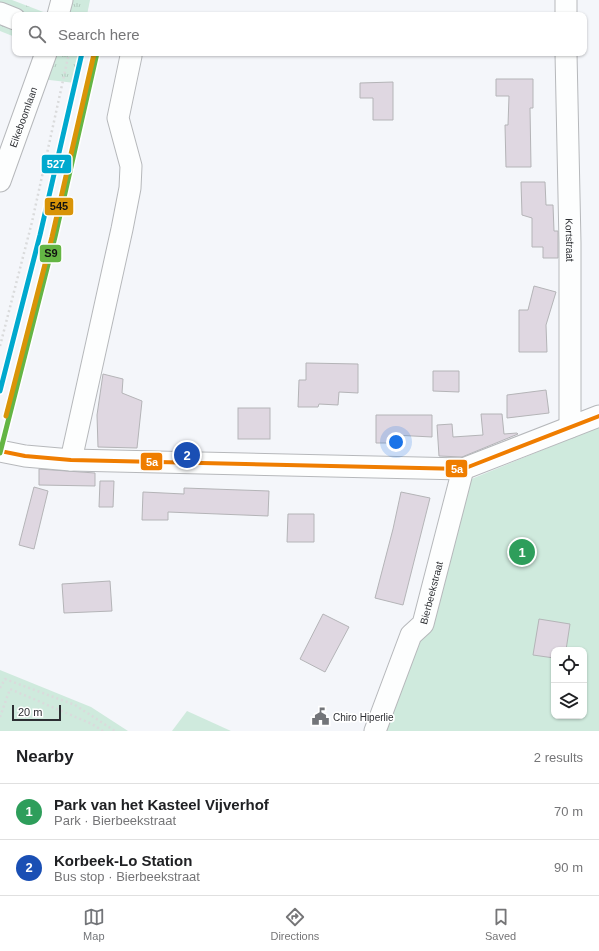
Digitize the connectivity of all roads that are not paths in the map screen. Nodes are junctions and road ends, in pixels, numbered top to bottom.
1 (62, 0) edge
2 (566, 0) edge
3 (59, 12) edge
4 (566, 12) edge
5 (0, 13) edge
6 (12, 18) edge
7 (45, 56) edge
8 (131, 56) dead end
9 (566, 56) edge
10 (0, 181) edge
11 (599, 416) edge
12 (570, 427) junction
13 (0, 451) edge
14 (70, 460) junction
15 (463, 469) junction
16 (375, 731) edge

1 - 3 street
2 - 4 street
5 - 6 street
7 - 10 street, Eikeboomlaan
8 - 14 street
9 - 12 street, Kortstraat
11 - 12 street
12 - 15 street
13 - 14 street
14 - 15 street
15 - 16 street, Bierbeekstraat

